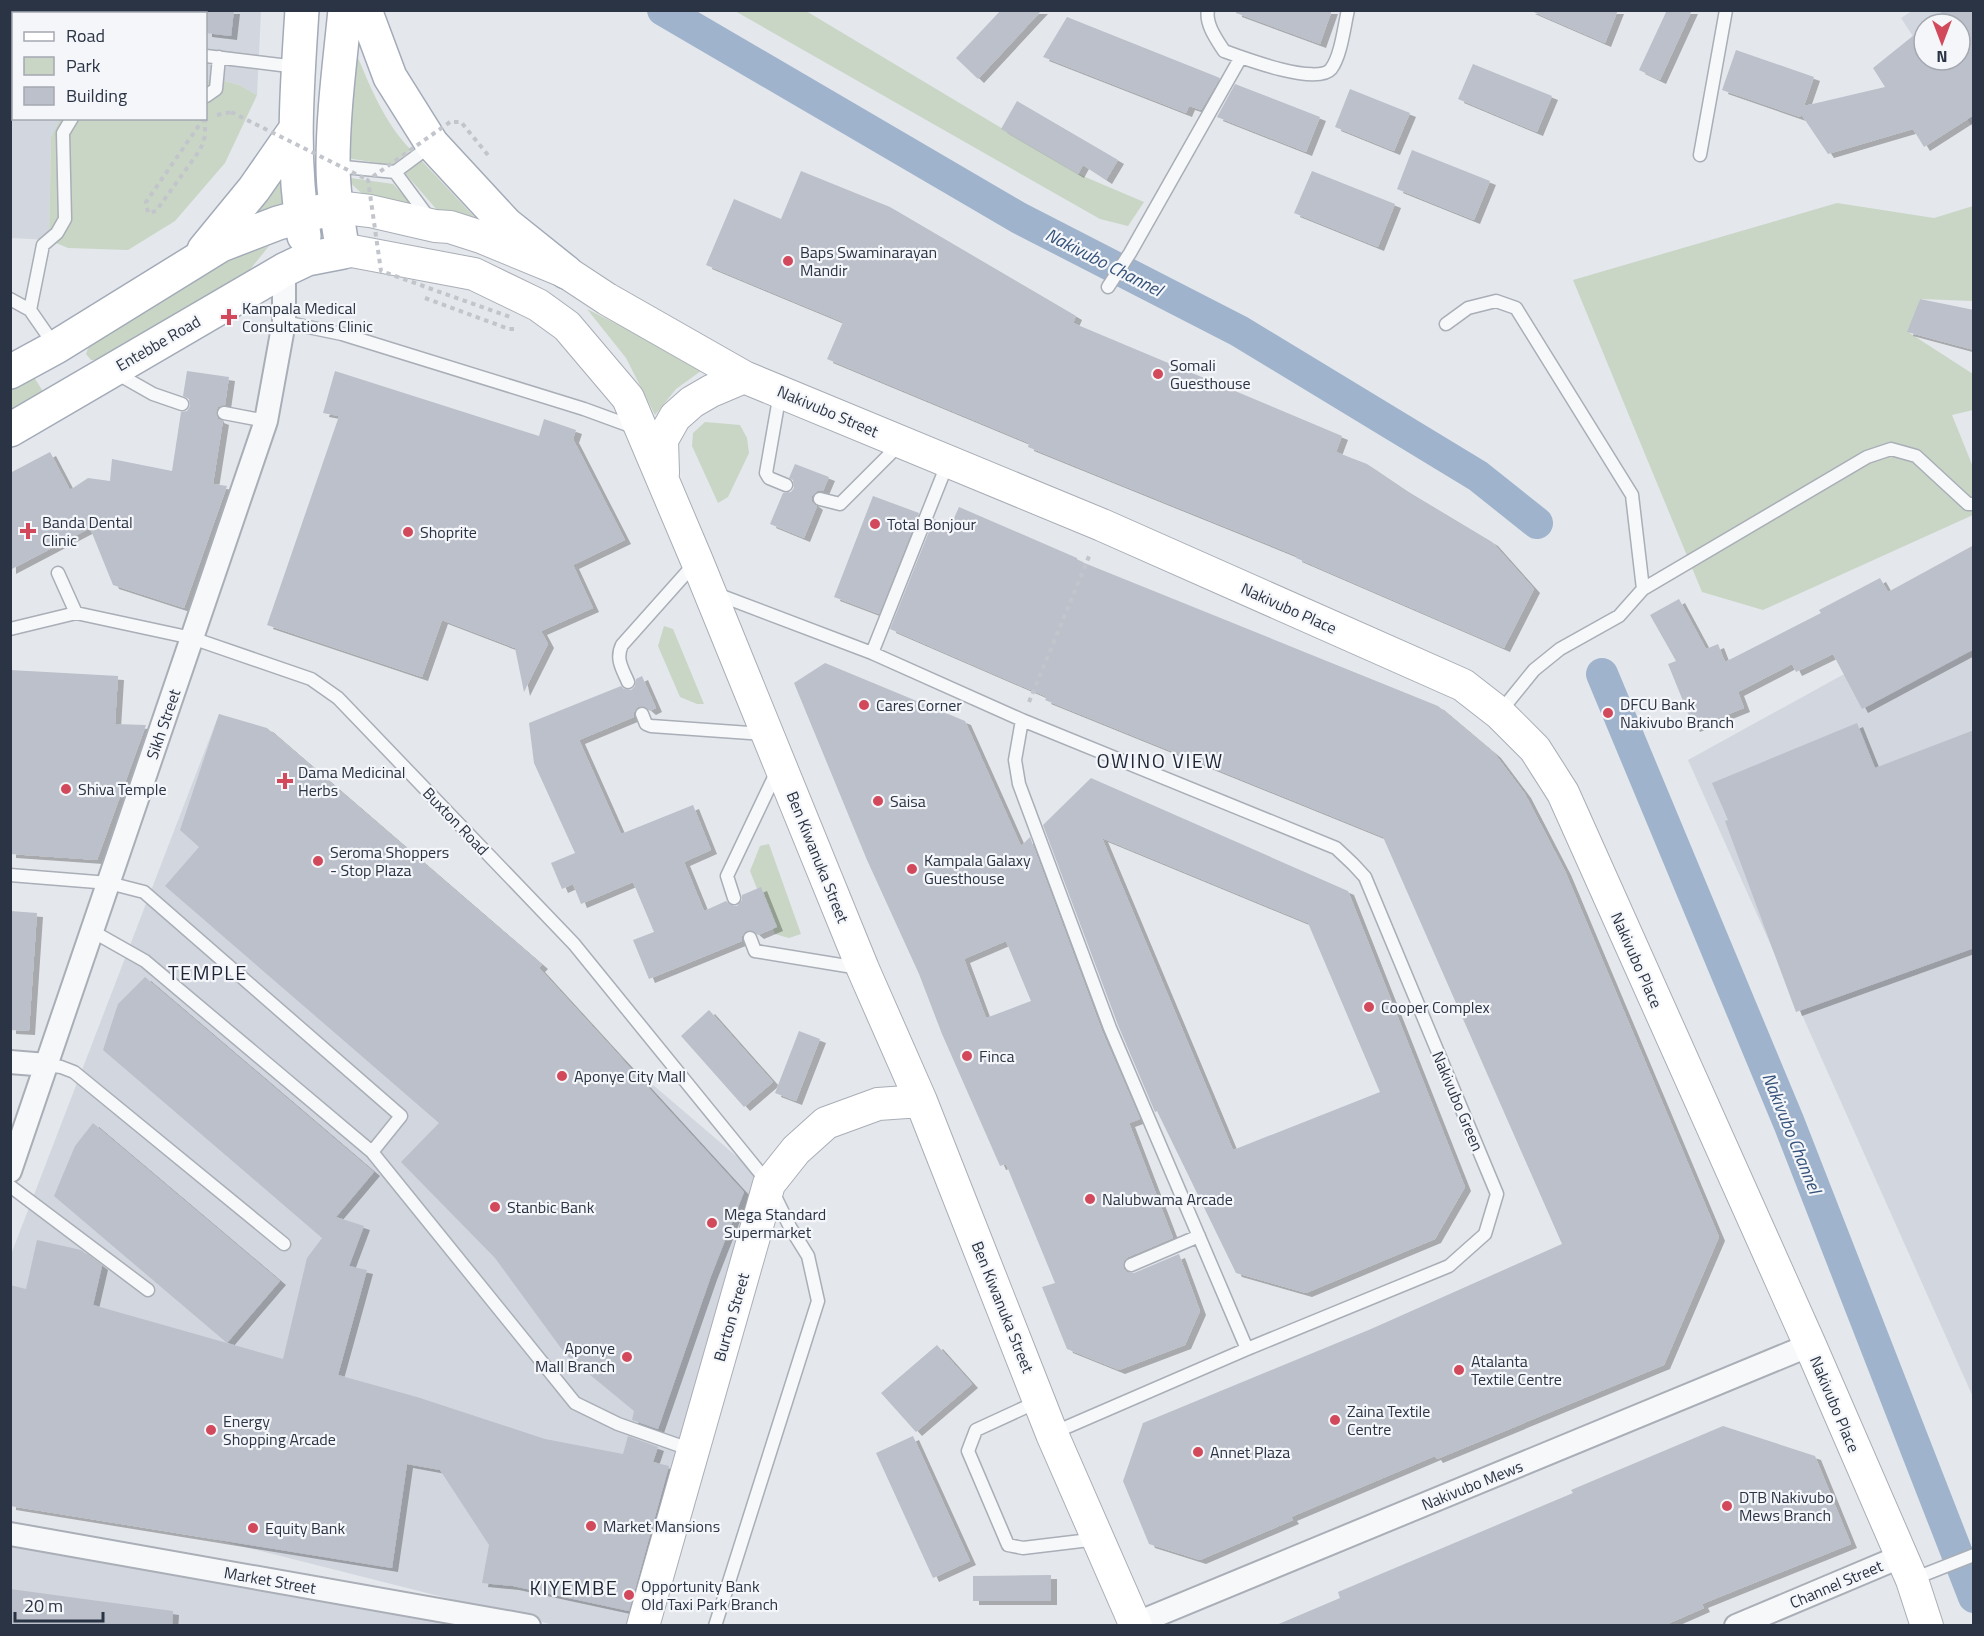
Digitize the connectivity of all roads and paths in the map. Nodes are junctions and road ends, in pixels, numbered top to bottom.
1 (302, 10) edge
2 (345, 10) edge
3 (365, 10) edge
4 (1208, 10) edge
5 (1348, 10) edge
6 (1726, 10) edge
7 (207, 56) edge
8 (219, 57) junction
9 (1241, 57) junction
10 (298, 67) junction
11 (207, 95) edge
12 (231, 112) dead end
13 (71, 120) edge
14 (204, 120) edge
15 (205, 120) edge
16 (295, 130) junction
17 (441, 133) junction
18 (1700, 155) dead end
19 (333, 166) junction
20 (395, 172) junction
21 (369, 180) junction
22 (336, 207) junction
23 (301, 216) junction
24 (435, 226) junction
25 (343, 252) junction
26 (193, 262) junction
27 (296, 264) junction
28 (566, 272) junction
29 (1108, 287) dead end
30 (10, 299) edge
31 (30, 310) junction
32 (510, 317) dead end
33 (284, 322) junction
34 (1446, 324) dead end
35 (56, 347) junction
36 (111, 370) junction
37 (10, 372) edge
38 (744, 377) junction
39 (780, 392) junction
40 (182, 404) dead end
41 (224, 413) dead end
42 (266, 421) junction
43 (10, 430) edge
44 (642, 430) junction
45 (902, 442) junction
46 (948, 462) junction
47 (664, 483) junction
48 (786, 485) dead end
49 (820, 499) dead end
50 (1974, 504) edge
51 (1102, 525) junction
52 (697, 561) junction
53 (58, 573) dead end
54 (1643, 589) junction
55 (709, 591) junction
56 (76, 613) junction
57 (10, 629) edge
58 (192, 638) junction
59 (872, 654) junction
60 (628, 682) dead end
61 (1499, 713) junction
62 (642, 714) dead end
63 (1022, 720) junction
64 (768, 734) junction
65 (780, 764) junction
66 (10, 875) edge
67 (109, 883) junction
68 (734, 898) dead end
69 (93, 931) junction
70 (750, 938) dead end
71 (863, 969) junction
72 (10, 1062) edge
73 (47, 1065) junction
74 (921, 1101) junction
75 (372, 1152) junction
76 (10, 1171) edge
77 (769, 1184) junction
78 (10, 1186) edge
79 (1199, 1236) junction
80 (284, 1244) dead end
81 (1131, 1265) dead end
82 (148, 1290) dead end
83 (1810, 1346) junction
84 (1247, 1349) junction
85 (1040, 1400) junction
86 (1052, 1434) junction
87 (693, 1450) junction
88 (10, 1534) edge
89 (1098, 1539) junction
90 (1974, 1555) edge
91 (1907, 1568) junction
92 (1134, 1625) edge
93 (529, 1626) edge
94 (643, 1626) edge
95 (715, 1626) edge
96 (1736, 1626) edge
97 (1928, 1626) edge

1 - 10 main road
2 - 19 main road
3 - 17 main road
4 - 9 lane
5 - 9 lane
6 - 18 lane
7 - 8 lane
8 - 10 lane
8 - 11 lane
9 - 29 lane
10 - 16 main road
12 - 21 path, bridge
13 - 31 lane
14 - 15 path
16 - 23 main road
16 - 26 main road
17 - 20 lane
17 - 21 path, bridge
17 - 28 main road
19 - 20 lane
19 - 22 main road
20 - 24 lane
21 - 32 path, bridge
22 - 23 main road
22 - 24 main road, Nakivubo Street
22 - 25 main road
23 - 26 main road
23 - 27 main road
24 - 28 main road, Nakivubo Street
25 - 27 main road, Entebbe Road
25 - 44 main road, Ben Kiwanuka Street
26 - 35 main road
27 - 33 street, Sikh Street
27 - 36 main road, Entebbe Road
28 - 38 main road, Nakivubo Street
30 - 31 lane
31 - 35 lane
33 - 42 street, Sikh Street
33 - 44 lane
34 - 54 lane
35 - 37 main road
36 - 40 lane
36 - 43 main road, Entebbe Road
38 - 39 main road, Nakivubo Street
38 - 47 main road
39 - 45 main road, Nakivubo Street
39 - 48 lane
41 - 42 lane
42 - 58 street, Sikh Street
44 - 47 main road, Ben Kiwanuka Street
45 - 46 main road, Nakivubo Street
45 - 49 lane
46 - 51 main road, Nakivubo Street
46 - 59 lane
47 - 52 main road, Ben Kiwanuka Street
50 - 54 lane
51 - 61 main road, Nakivubo Place
51 - 63 path
52 - 55 main road, Ben Kiwanuka Street
52 - 60 lane
53 - 56 lane
54 - 61 lane
55 - 59 lane, Nakivubo Green
55 - 64 main road, Ben Kiwanuka Street
56 - 57 lane, Buxton Road
56 - 58 lane, Buxton Road
58 - 67 street, Sikh Street
58 - 77 lane, Buxton Road
59 - 63 lane, Nakivubo Green
61 - 83 main road, Nakivubo Place
62 - 64 lane
63 - 79 lane
63 - 84 lane, Nakivubo Green
64 - 65 main road, Ben Kiwanuka Street
65 - 68 lane
65 - 71 main road, Ben Kiwanuka Street
66 - 67 lane
67 - 69 street, Sikh Street
67 - 75 lane
69 - 73 street, Sikh Street
69 - 75 lane
70 - 71 lane
71 - 74 main road, Ben Kiwanuka Street
72 - 73 street
73 - 76 street, Sikh Street
73 - 80 lane
74 - 77 main road, Burton Street
74 - 85 main road, Ben Kiwanuka Street
75 - 87 lane
77 - 87 main road, Burton Street
77 - 95 lane, Buxton Road
78 - 82 lane
79 - 81 lane
79 - 84 lane
83 - 91 main road, Nakivubo Place
83 - 92 street, Nakivubo Mews
84 - 86 lane, Nakivubo Green
85 - 86 main road, Ben Kiwanuka Street
85 - 89 lane
86 - 89 main road, Ben Kiwanuka Street
87 - 94 main road, Burton Street
88 - 93 street, Market Street
89 - 92 main road, Ben Kiwanuka Street
90 - 91 lane
91 - 96 street, Channel Street
91 - 97 main road, Nakivubo Place

